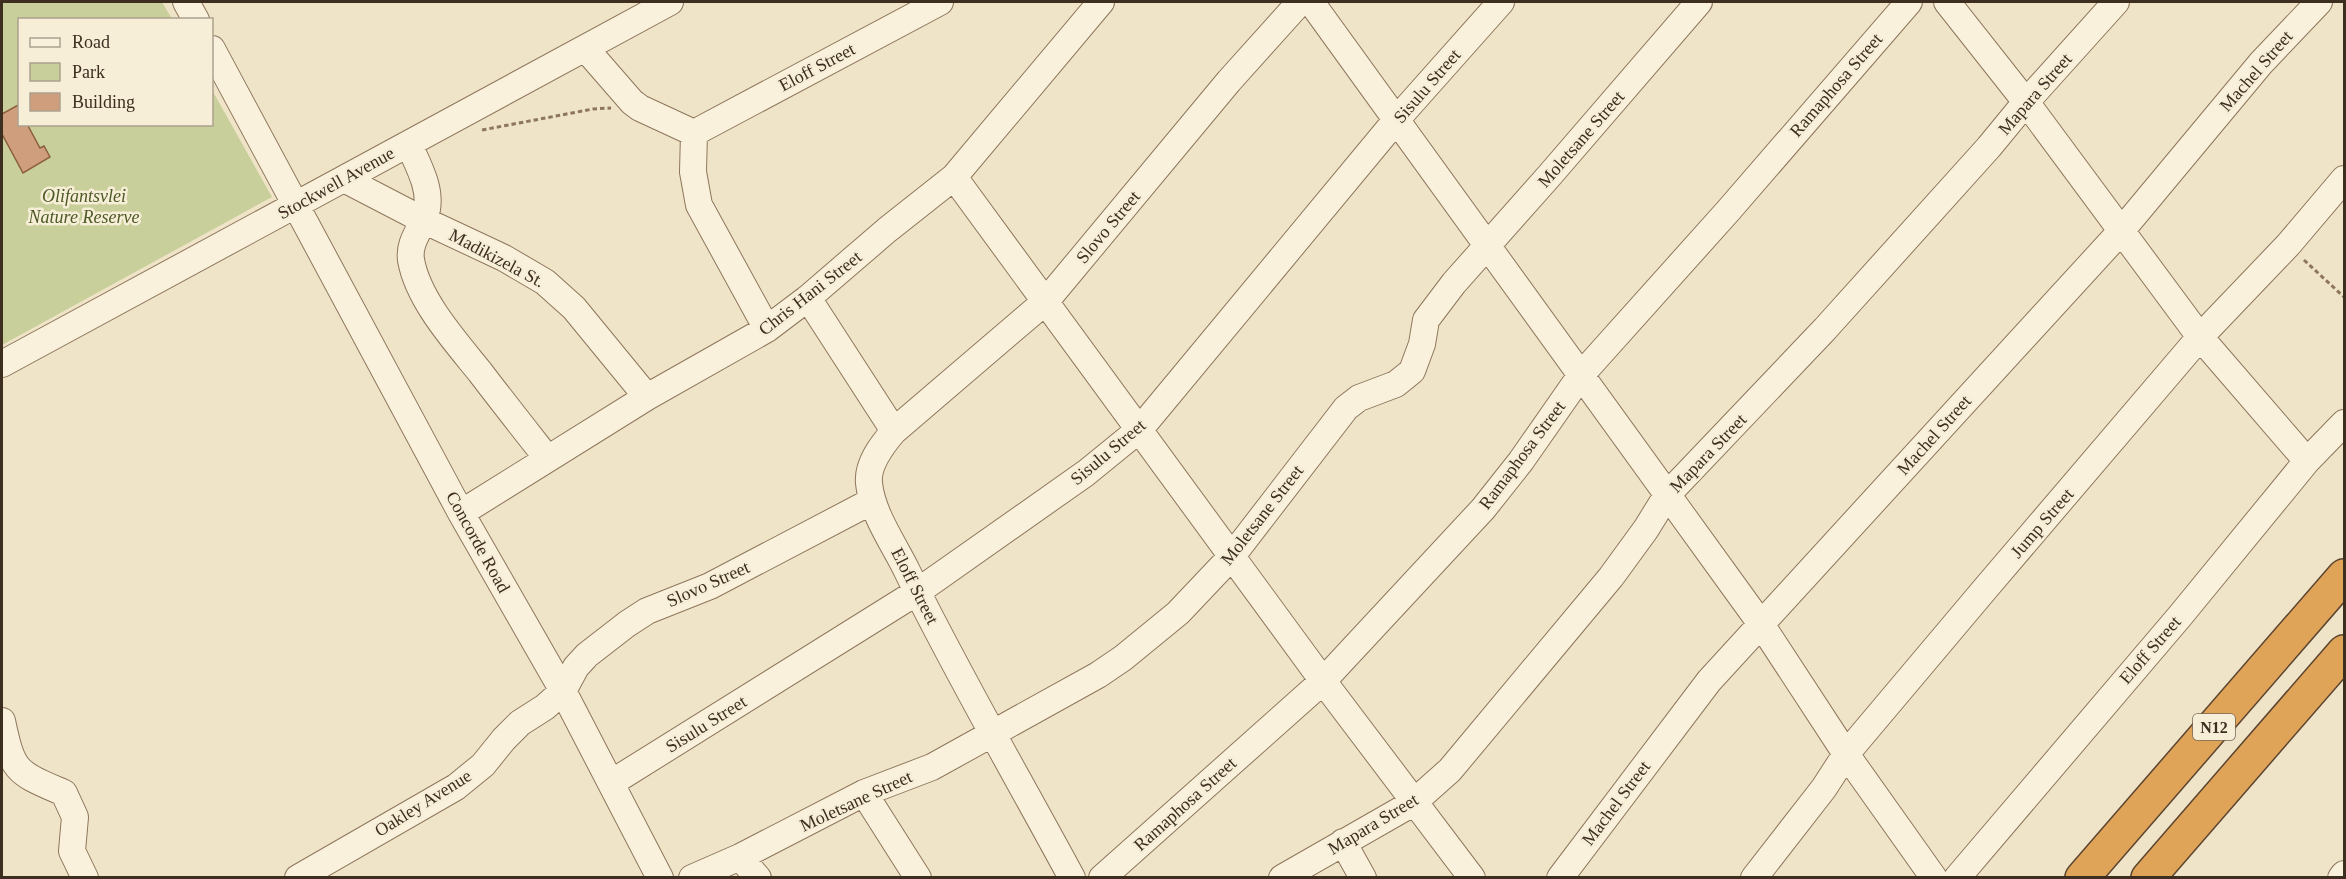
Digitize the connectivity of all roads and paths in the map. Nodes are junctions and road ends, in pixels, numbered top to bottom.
1 (186, 2) edge
2 (670, 2) edge
3 (940, 2) edge
4 (1101, 2) edge
5 (1300, 2) edge
6 (1311, 2) edge
7 (1501, 2) edge
8 (1699, 2) edge
9 (1909, 2) edge
10 (1947, 2) edge
11 (2116, 2) edge
12 (2319, 2) edge
13 (195, 18) edge
14 (585, 48) junction
15 (213, 51) edge
16 (2026, 102) junction
17 (640, 108) junction
18 (1397, 119) junction
19 (478, 130) dead end
20 (694, 133) junction
21 (409, 144) junction
22 (954, 177) junction
23 (344, 179) junction
24 (2344, 179) edge
25 (296, 205) junction
26 (423, 220) junction
27 (2122, 230) junction
28 (1489, 245) junction
29 (2288, 245) junction
30 (2344, 297) edge
31 (808, 298) junction
32 (1046, 302) junction
33 (767, 329) junction
34 (2200, 337) junction
35 (2, 364) edge
36 (1581, 375) junction
37 (647, 397) junction
38 (2344, 423) edge
39 (1140, 429) junction
40 (894, 431) junction
41 (548, 458) junction
42 (2307, 461) junction
43 (1667, 495) junction
44 (872, 501) junction
45 (461, 513) junction
46 (1232, 556) junction
47 (2344, 576) edge
48 (917, 592) junction
49 (1761, 624) junction
50 (2344, 652) edge
51 (1323, 681) junction
52 (563, 691) junction
53 (2, 721) edge
54 (994, 734) junction
55 (1846, 754) junction
56 (611, 783) junction
57 (864, 793) junction
58 (1413, 803) junction
59 (1343, 842) junction
60 (740, 857) junction
61 (2344, 874) edge
62 (85, 878) edge
63 (298, 878) edge
64 (660, 878) edge
65 (692, 878) edge
66 (758, 878) edge
67 (918, 878) edge
68 (1072, 878) edge
69 (1102, 878) edge
70 (1282, 878) edge
71 (1363, 878) edge
72 (1472, 878) edge
73 (1560, 878) edge
74 (1754, 878) edge
75 (1934, 878) edge
76 (1957, 878) edge
77 (2082, 878) edge
78 (2148, 878) edge
79 (2341, 878) edge

1 - 13 street
2 - 14 street, Stockwell Avenue
3 - 20 street, Eloff Street
4 - 22 street, Chris Hani Street
5 - 32 street, Slovo Street
6 - 18 street
7 - 18 street, Sisulu Street
8 - 28 street, Moletsane Street
9 - 36 street, Ramaphosa Street
10 - 16 street
11 - 16 street, Mapara Street
12 - 27 street, Machel Street
14 - 17 street
14 - 21 street, Stockwell Avenue
15 - 25 street, Concorde Road
16 - 27 street
16 - 43 street, Mapara Street
17 - 19 path
17 - 20 street
18 - 28 street
18 - 39 street, Sisulu Street
20 - 33 street
21 - 23 street, Stockwell Avenue
21 - 26 street
22 - 31 street, Chris Hani Street
22 - 32 street
23 - 25 street, Stockwell Avenue
23 - 26 street, Madikizela St.
24 - 29 street, Jump Street
25 - 35 street, Stockwell Avenue
25 - 45 street, Concorde Road
26 - 37 street, Madikizela St.
26 - 41 street
27 - 34 street
27 - 49 street, Machel Street
28 - 36 street
28 - 46 street, Moletsane Street
29 - 30 path
29 - 34 street, Jump Street
31 - 33 street, Chris Hani Street
31 - 40 street
32 - 39 street
32 - 40 street, Slovo Street
33 - 37 street, Chris Hani Street
34 - 42 street
34 - 55 street, Jump Street
36 - 43 street
36 - 51 street, Ramaphosa Street
37 - 41 street, Chris Hani Street
38 - 42 street, Eloff Street
39 - 46 street
39 - 48 street, Sisulu Street
40 - 44 street, Eloff Street
41 - 45 street, Chris Hani Street
42 - 76 street, Eloff Street
43 - 49 street
43 - 58 street, Mapara Street
44 - 48 street, Eloff Street
44 - 52 street, Slovo Street
45 - 52 street, Concorde Road
46 - 51 street
46 - 54 street, Moletsane Street
47 - 77 highway, N12
48 - 54 street, Eloff Street
48 - 56 street, Sisulu Street
49 - 55 street
49 - 73 street, Machel Street
50 - 78 highway, N12
51 - 58 street
51 - 69 street, Ramaphosa Street
52 - 56 street, Concorde Road
52 - 63 street, Oakley Avenue
53 - 62 street
54 - 57 street, Moletsane Street
54 - 68 street, Eloff Street
55 - 74 street, Jump Street
55 - 75 street
56 - 64 street, Concorde Road
57 - 60 street, Moletsane Street
57 - 67 street
58 - 59 street, Mapara Street
58 - 72 street
59 - 70 street, Mapara Street
59 - 71 street
60 - 65 street, Moletsane Street
60 - 66 street
61 - 79 street

